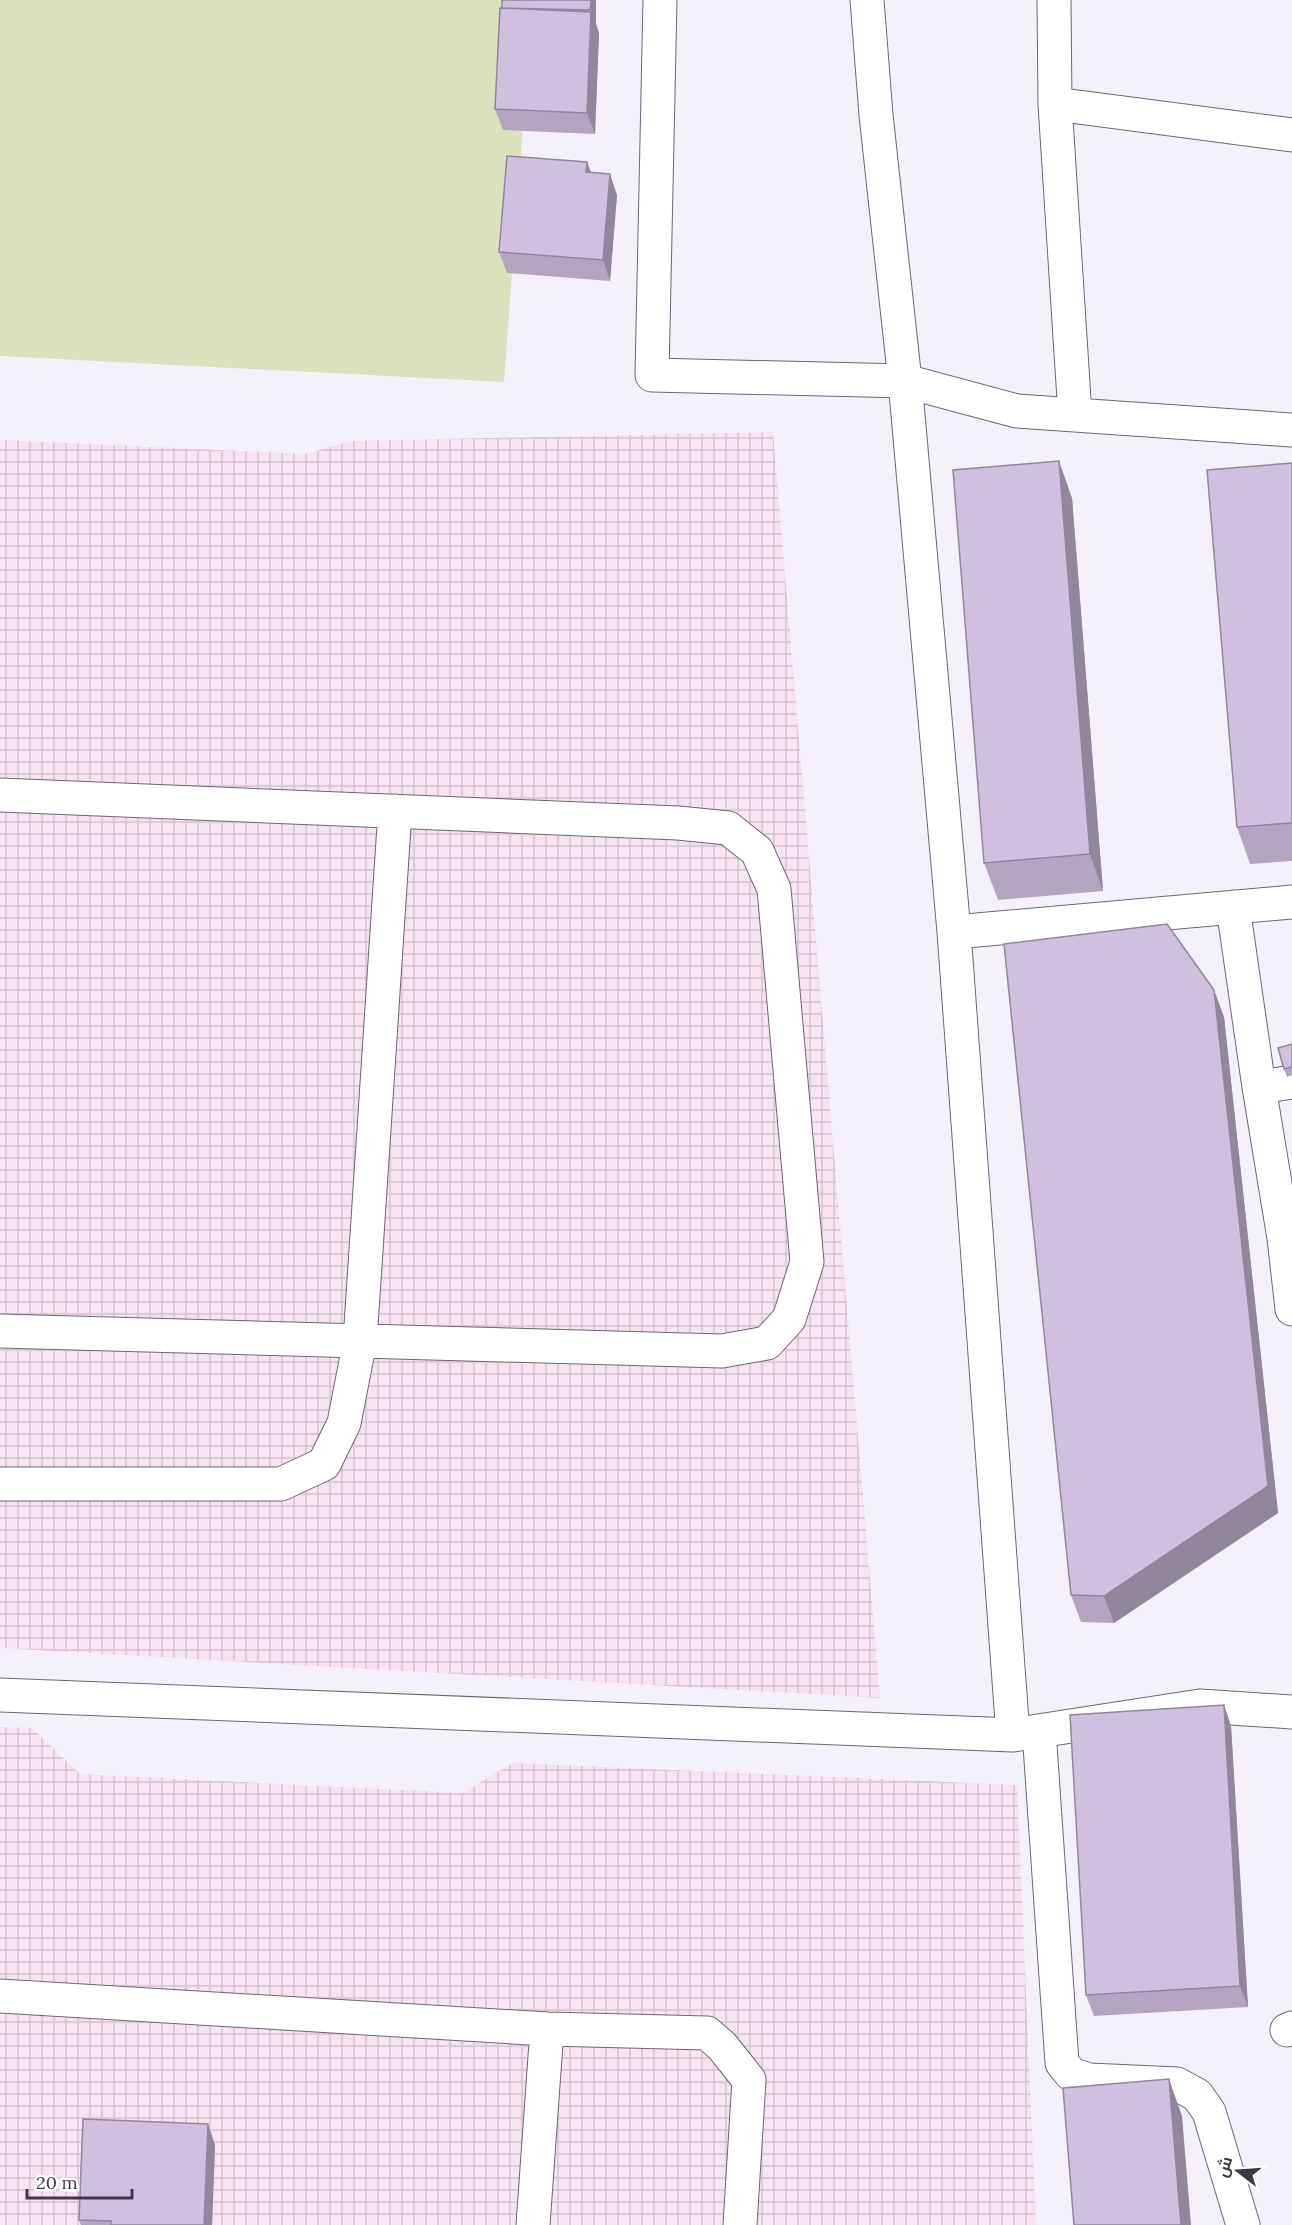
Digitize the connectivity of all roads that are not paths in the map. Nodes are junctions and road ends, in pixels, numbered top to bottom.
1 (660, 0) edge
2 (867, 0) edge
3 (1054, 0) edge
4 (1055, 104) junction
5 (1292, 135) edge
6 (905, 381) junction
7 (1075, 415) junction
8 (1292, 430) edge
9 (0, 795) edge
10 (395, 811) junction
11 (1292, 902) edge
12 (1233, 907) junction
13 (954, 932) junction
14 (1292, 1082) edge
15 (1259, 1087) junction
16 (1288, 1237) edge
17 (1292, 1309) edge
18 (0, 1331) edge
19 (360, 1341) junction
20 (0, 1484) edge
21 (0, 1695) edge
22 (1292, 1712) edge
23 (1026, 1733) junction
24 (0, 1996) edge
25 (547, 2029) junction
26 (533, 2225) edge
27 (740, 2225) edge
28 (1243, 2225) edge

1 - 6 street
2 - 6 street
3 - 4 street
4 - 5 street
4 - 7 street
6 - 7 street
6 - 13 street
7 - 8 street
9 - 10 street
10 - 19 street
10 - 19 street
11 - 12 street
12 - 13 street
12 - 15 street
13 - 23 street
14 - 15 street
15 - 16 street
16 - 17 street
18 - 19 street
19 - 20 street
21 - 23 street
22 - 23 street
23 - 28 street
24 - 25 street
25 - 26 street
25 - 27 street

